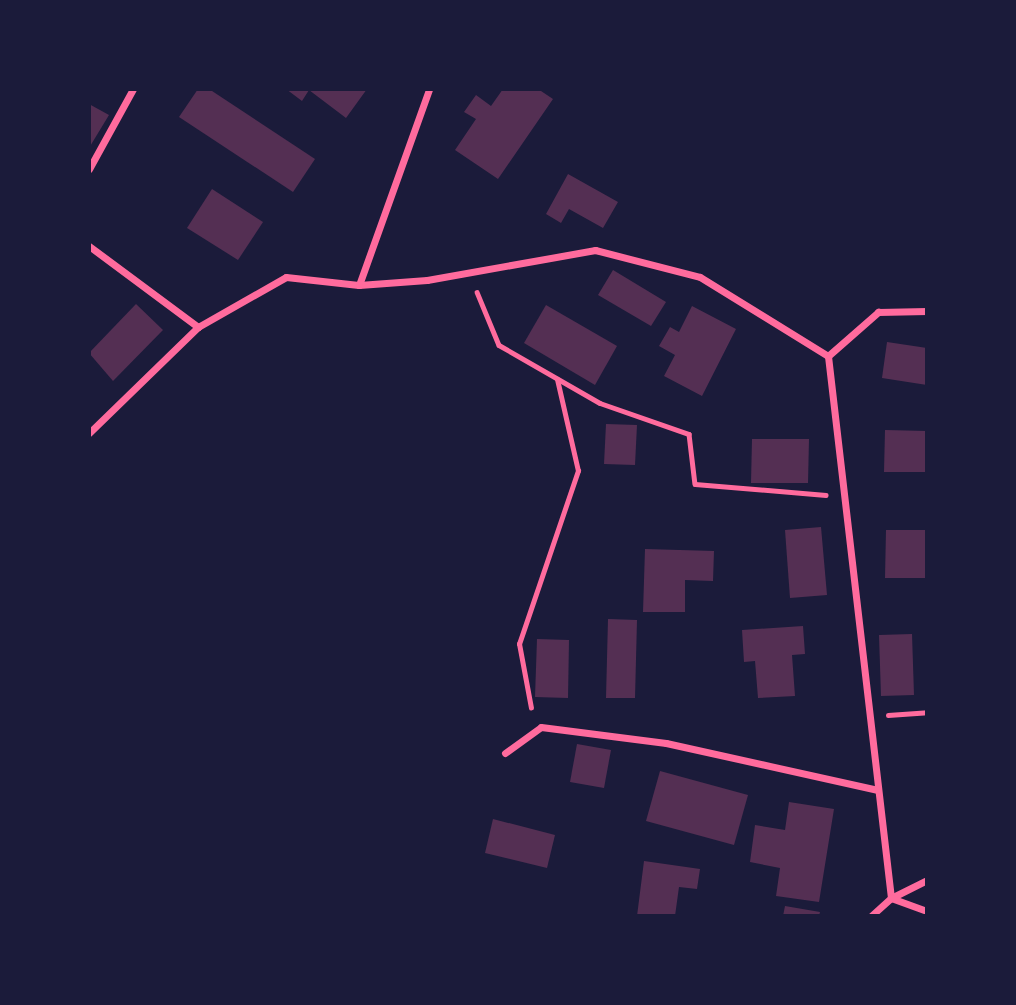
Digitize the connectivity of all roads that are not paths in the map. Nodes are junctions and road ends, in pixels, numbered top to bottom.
1 (133, 89) edge
2 (429, 89) edge
3 (89, 169) edge
4 (89, 246) edge
5 (359, 285) junction
6 (927, 311) edge
7 (198, 327) junction
8 (828, 356) junction
9 (89, 433) edge
10 (505, 752) dead end
11 (878, 790) junction
12 (927, 880) edge
13 (891, 898) junction
14 (927, 911) edge
15 (871, 916) edge

1 - 3 street
2 - 5 street
4 - 7 street
5 - 7 street
5 - 8 street
6 - 8 street
7 - 9 street
8 - 11 street
10 - 11 street
11 - 13 street
12 - 13 street
13 - 14 street
13 - 15 street

